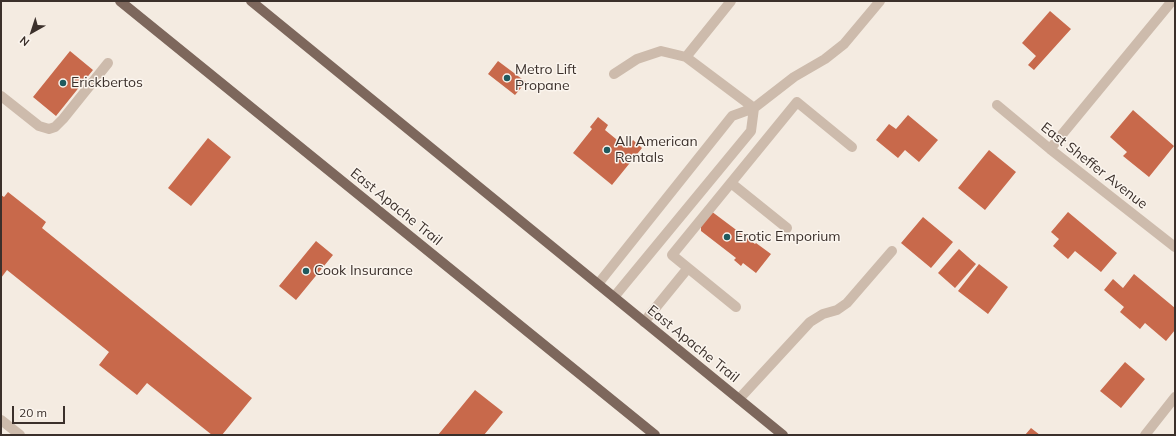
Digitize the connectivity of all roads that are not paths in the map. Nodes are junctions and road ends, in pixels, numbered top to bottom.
1 (120, 1) edge
2 (251, 1) edge
3 (731, 1) edge
4 (880, 1) edge
5 (1172, 1) edge
6 (686, 57) junction
7 (108, 63) dead end
8 (614, 74) dead end
9 (1, 96) edge
10 (997, 105) dead end
11 (754, 108) junction
12 (852, 147) dead end
13 (1050, 149) junction
14 (731, 183) junction
15 (787, 228) dead end
16 (1175, 247) edge
17 (892, 251) dead end
18 (688, 268) junction
19 (598, 284) junction
20 (614, 297) junction
21 (736, 307) dead end
22 (644, 322) junction
23 (1175, 397) edge
24 (739, 399) junction
25 (1, 420) edge
26 (20, 435) edge
27 (654, 435) edge
28 (783, 435) edge
29 (1145, 435) edge

1 - 27 main road, East Apache Trail
2 - 19 main road, East Apache Trail
3 - 6 street
4 - 11 street
5 - 13 street
6 - 8 street
6 - 11 street
7 - 9 street
10 - 13 street, East Sheffer Avenue
11 - 19 street
11 - 20 street
12 - 14 street
13 - 16 street, East Sheffer Avenue
14 - 15 street
14 - 18 street
17 - 24 street
18 - 21 street
18 - 22 street
19 - 20 main road, East Apache Trail
20 - 22 main road, East Apache Trail
22 - 24 main road, East Apache Trail
23 - 29 street
24 - 28 main road, East Apache Trail
25 - 26 street

